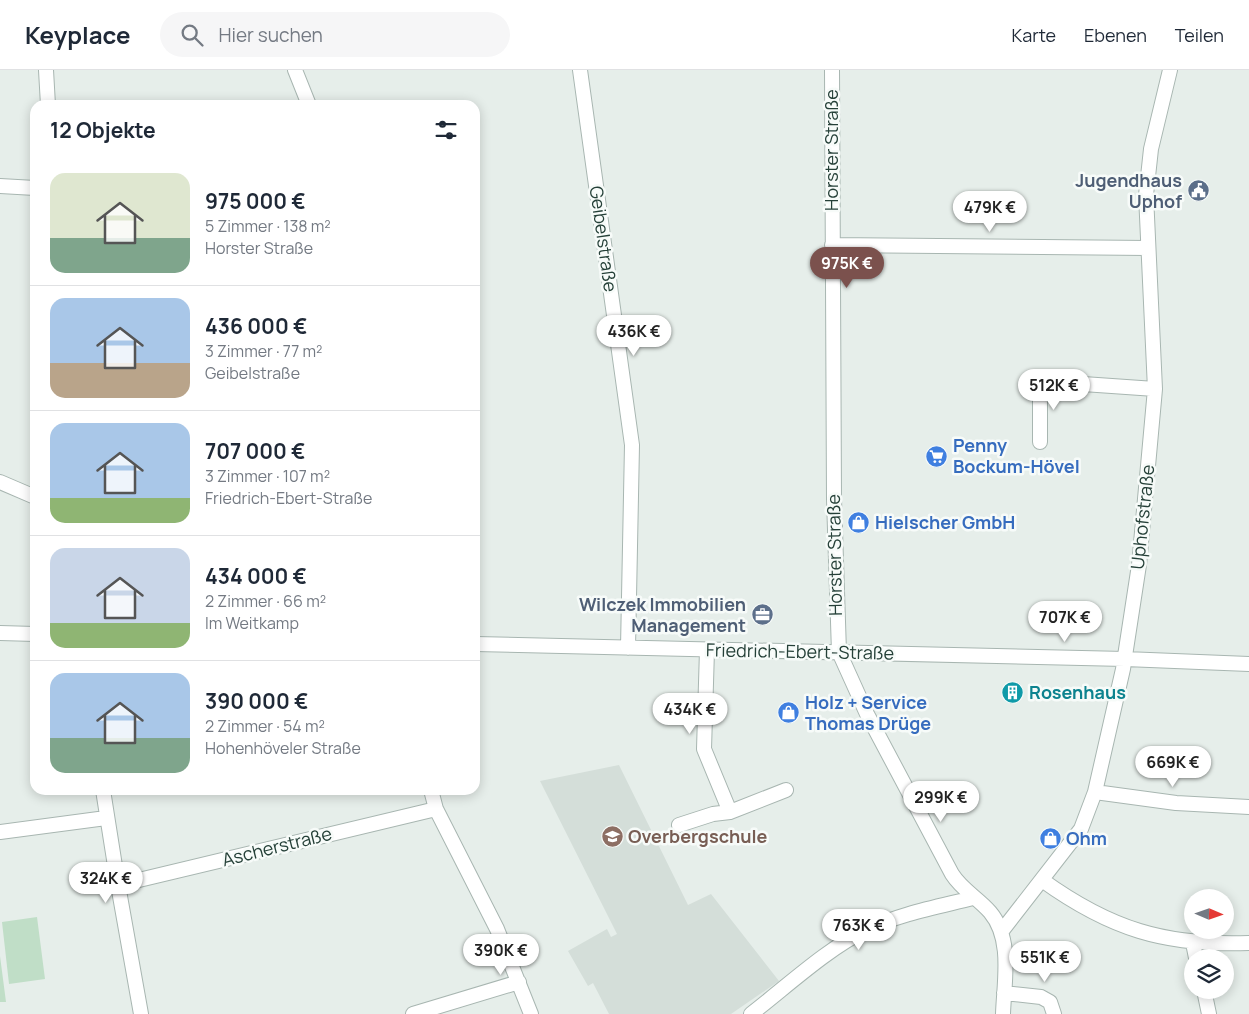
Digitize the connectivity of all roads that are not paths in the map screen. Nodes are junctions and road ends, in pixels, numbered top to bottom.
1 (46, 70) edge
2 (294, 70) edge
3 (580, 70) edge
4 (832, 70) edge
5 (1170, 70) edge
6 (48, 100) edge
7 (307, 100) edge
8 (0, 186) edge
9 (30, 188) edge
10 (832, 246) junction
11 (1148, 248) junction
12 (1155, 389) junction
13 (1040, 442) dead end
14 (0, 482) edge
15 (30, 495) edge
16 (0, 633) edge
17 (30, 634) edge
18 (480, 644) edge
19 (628, 648) junction
20 (707, 650) junction
21 (839, 652) junction
22 (1125, 659) junction
23 (1249, 664) edge
24 (786, 790) dead end
25 (1095, 792) junction
26 (104, 795) edge
27 (432, 795) edge
28 (1249, 807) edge
29 (436, 809) junction
30 (730, 812) junction
31 (106, 818) junction
32 (678, 825) dead end
33 (0, 832) edge
34 (1042, 880) junction
35 (118, 886) junction
36 (973, 898) junction
37 (1001, 932) junction
38 (1249, 942) edge
39 (1193, 943) junction
40 (1194, 949) edge
41 (519, 982) junction
42 (1004, 993) junction
43 (1206, 999) edge
44 (141, 1014) edge
45 (412, 1014) edge
46 (531, 1014) edge
47 (751, 1014) edge
48 (1003, 1014) edge
49 (1054, 1014) edge
50 (1209, 1014) edge

1 - 6 street
2 - 7 street
3 - 19 street, Geibelstraße
4 - 10 street, Horster Straße
5 - 11 street, Uphofstraße
8 - 9 street
10 - 11 street
10 - 21 street, Horster Straße
11 - 12 street, Uphofstraße
12 - 13 street
12 - 22 street, Uphofstraße
14 - 15 street
16 - 17 street
18 - 19 street, Friedrich-Ebert-Straße
19 - 20 street, Friedrich-Ebert-Straße
20 - 21 street, Friedrich-Ebert-Straße
20 - 30 street
21 - 22 street, Friedrich-Ebert-Straße
21 - 36 street, Horster Straße
22 - 23 street, Friedrich-Ebert-Straße
22 - 25 street, Uphofstraße
24 - 30 street
25 - 28 street
25 - 34 street, Uphofstraße
26 - 31 street
27 - 29 street
29 - 35 street, Ascherstraße
29 - 41 street
30 - 32 street
31 - 33 street
31 - 35 street
34 - 37 street, Uphofstraße
34 - 39 street
35 - 44 street
36 - 37 street, Horster Straße
36 - 47 street
37 - 42 street, Horster Straße
38 - 39 street
39 - 40 street
41 - 45 street
41 - 46 street
42 - 48 street, Horster Straße
42 - 49 street
43 - 50 street

